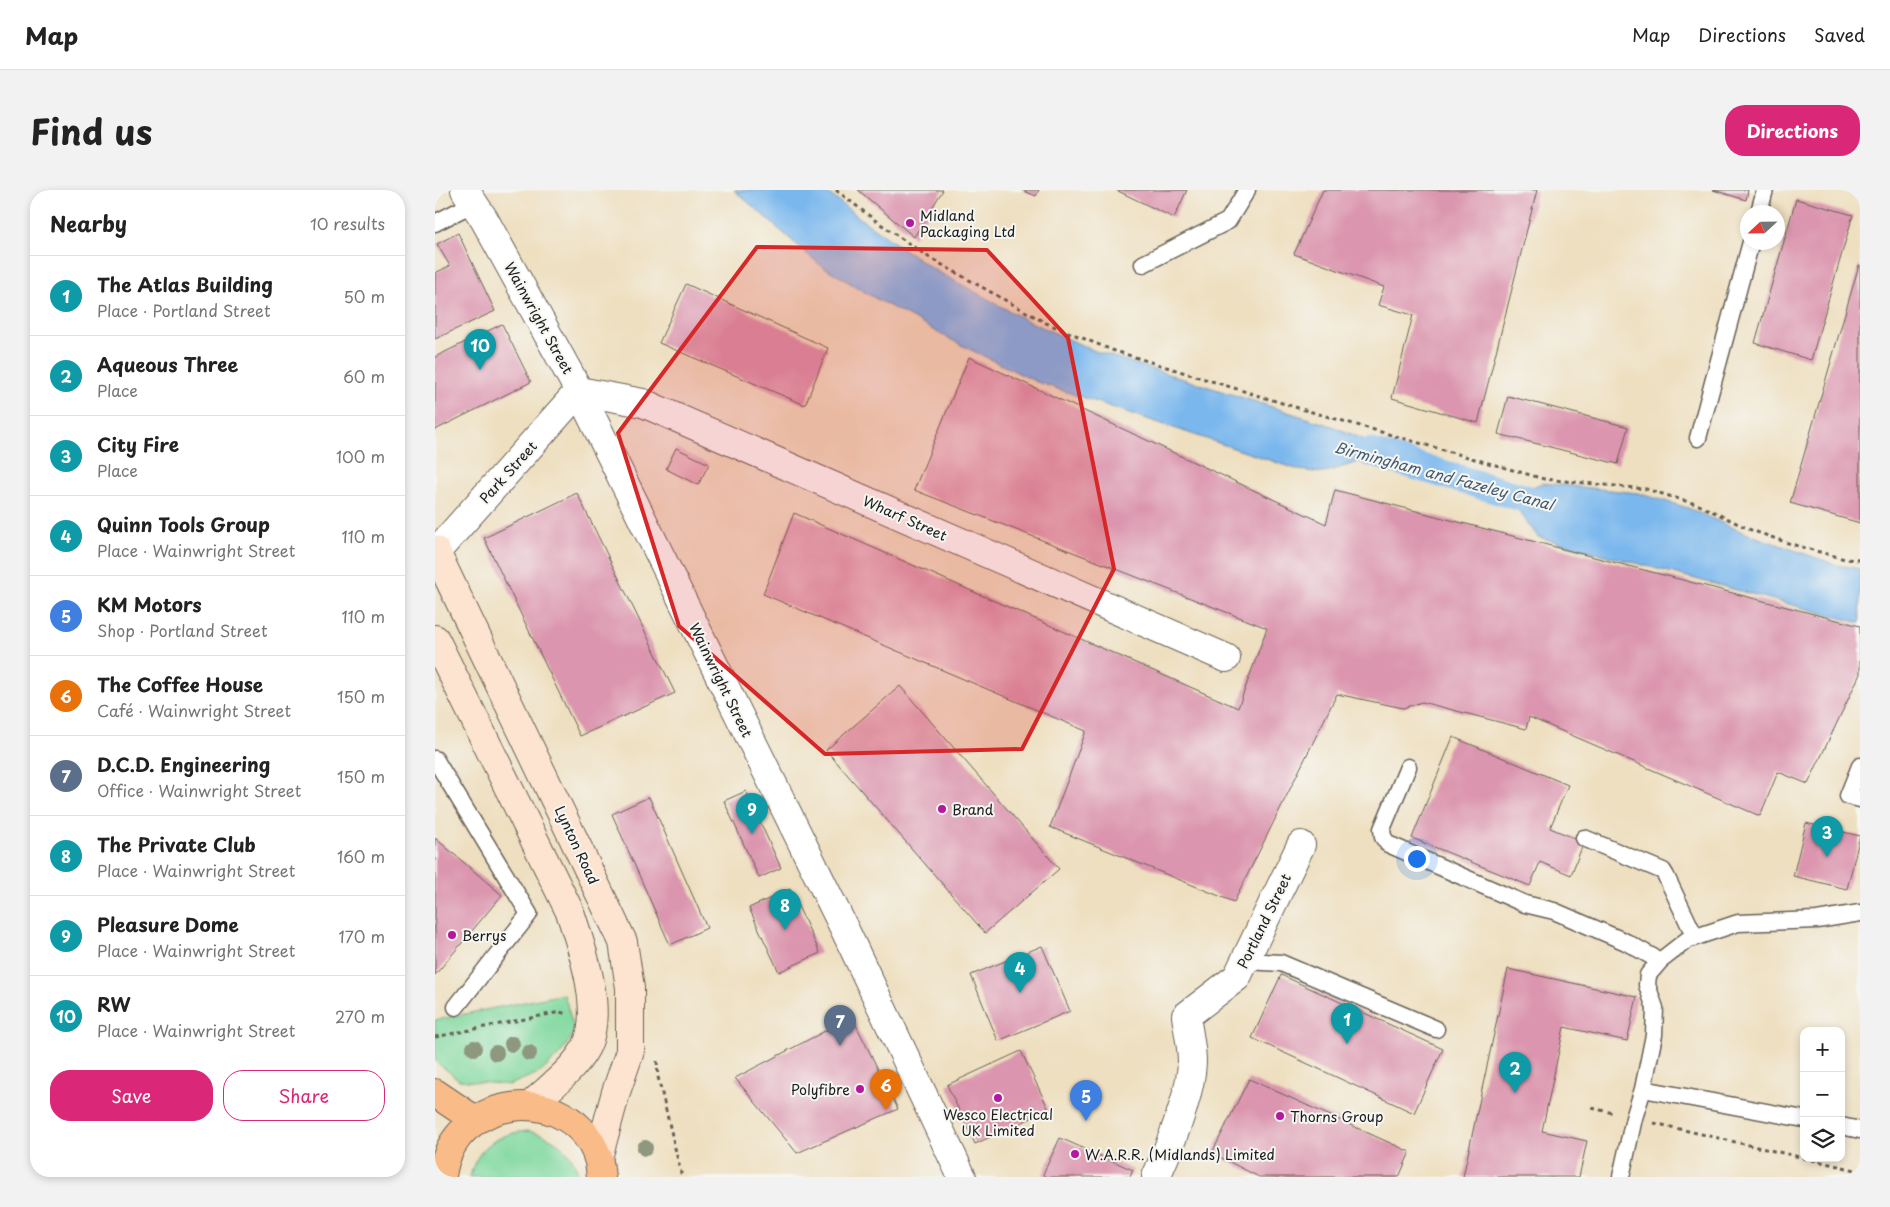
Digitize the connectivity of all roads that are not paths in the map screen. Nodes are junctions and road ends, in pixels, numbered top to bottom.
1 (1247, 190) edge
2 (1765, 190) edge
3 (470, 196) edge
4 (1761, 205) edge
5 (435, 223) edge
6 (1749, 250) edge
7 (1143, 264) dead end
8 (579, 391) junction
9 (1698, 438) dead end
10 (436, 551) edge
11 (435, 639) edge
12 (1226, 658) dead end
13 (435, 759) edge
14 (1860, 766) edge
15 (1408, 767) dead end
16 (1860, 799) edge
17 (1585, 838) dead end
18 (1301, 845) dead end
19 (1860, 914) edge
20 (1695, 937) junction
21 (1245, 960) junction
22 (1660, 961) junction
23 (456, 1007) dead end
24 (1436, 1029) dead end
25 (1643, 1089) junction
26 (435, 1093) edge
27 (530, 1106) junction
28 (1800, 1118) edge
29 (475, 1120) junction
30 (1845, 1127) edge
31 (1860, 1130) edge
32 (600, 1167) edge
33 (440, 1173) edge
34 (962, 1177) edge
35 (1156, 1177) edge
36 (1621, 1177) edge

1 - 7 lane
2 - 4 lane
3 - 5 lane
3 - 8 street, Wainwright Street
6 - 9 lane
8 - 10 street, Park Street
8 - 12 street, Wharf Street
8 - 34 street, Wainwright Street
10 - 32 main road, Lynton Road
11 - 27 main road
13 - 23 lane
14 - 16 lane
15 - 22 lane
17 - 20 lane
18 - 21 street, Portland Street
19 - 20 lane
20 - 22 lane
21 - 24 lane
21 - 35 street, Portland Street
22 - 25 lane
25 - 28 lane
25 - 36 lane
26 - 29 main road
27 - 29 main road
27 - 32 main road
29 - 33 main road
30 - 31 lane

